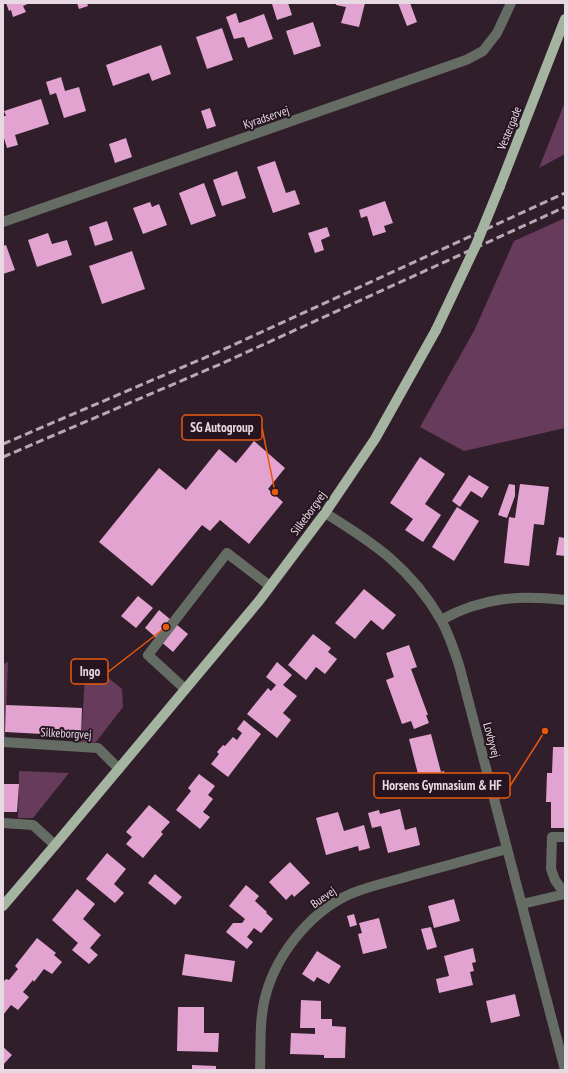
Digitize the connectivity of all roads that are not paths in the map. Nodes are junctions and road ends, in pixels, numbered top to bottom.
1 (511, 3) edge
2 (565, 19) edge
3 (3, 222) edge
4 (476, 245) joint
5 (325, 513) junction
6 (270, 586) junction
7 (565, 600) edge
8 (441, 620) junction
9 (185, 689) junction
10 (3, 742) edge
11 (119, 768) junction
12 (3, 823) edge
13 (565, 838) edge
14 (55, 845) junction
15 (507, 849) junction
16 (522, 904) junction
17 (3, 906) edge
18 (561, 1040) edge
19 (260, 1070) edge
20 (565, 1070) edge

1 - 3 street, Kyradservej
2 - 4 main road, Vestergade, bridge
4 - 5 main road, Silkeborgvej, bridge
5 - 6 main road, Silkeborgvej
5 - 8 street, Lovbyvej
6 - 9 main road, Silkeborgvej
6 - 9 street
7 - 8 street
8 - 15 street, Lovbyvej
9 - 11 main road, Silkeborgvej
10 - 11 street, Silkeborgvej
11 - 14 main road, Silkeborgvej
12 - 14 street
13 - 16 street
14 - 17 main road, Silkeborgvej
15 - 16 street, Lovbyvej
15 - 19 street, Buevej
16 - 18 street, Lovbyvej
18 - 20 street, Lovbyvej

